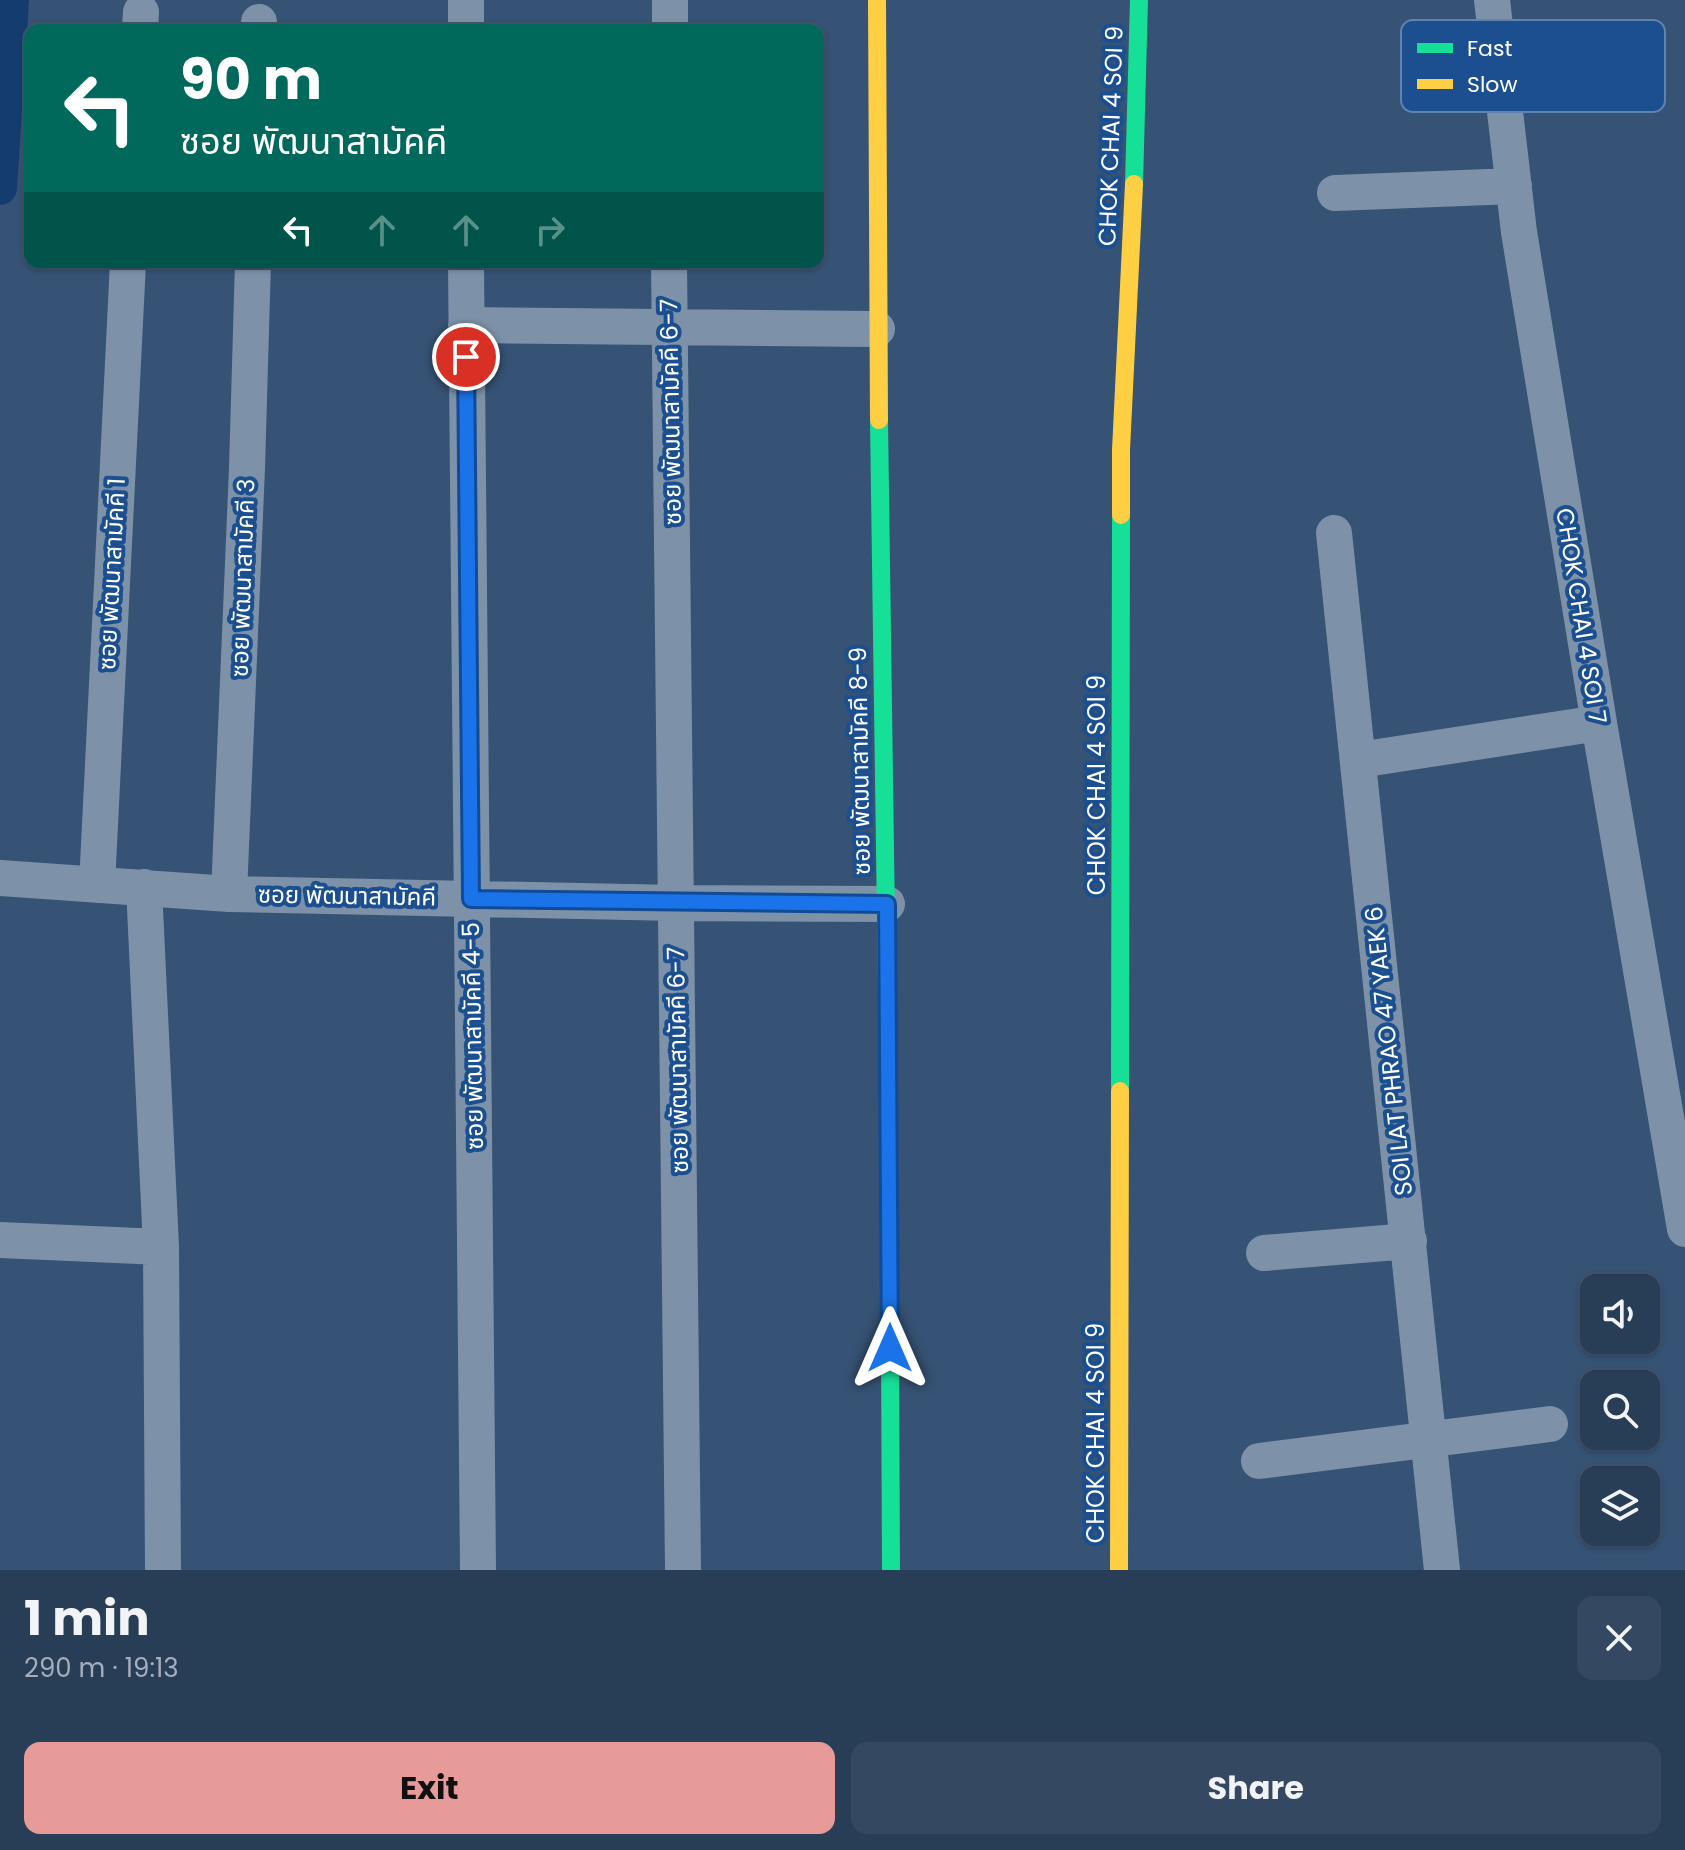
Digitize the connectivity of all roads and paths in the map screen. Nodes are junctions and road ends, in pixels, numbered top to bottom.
1 (670, 0) edge
2 (877, 0) edge
3 (1139, 0) edge
4 (1492, 0) edge
5 (1494, 20) edge
6 (670, 24) edge
7 (1505, 112) edge
8 (1514, 186) junction
9 (1335, 193) dead end
10 (128, 268) edge
11 (253, 268) edge
12 (466, 268) edge
13 (669, 268) edge
14 (466, 325) junction
15 (669, 327) junction
16 (877, 329) junction
17 (1334, 533) dead end
18 (1599, 723) junction
19 (1359, 760) junction
20 (0, 878) edge
21 (97, 885) junction
22 (144, 887) junction
23 (229, 894) junction
24 (471, 899) junction
25 (677, 903) junction
26 (887, 904) junction
27 (1685, 1229) edge
28 (0, 1240) edge
29 (1409, 1241) junction
30 (161, 1247) junction
31 (1264, 1253) dead end
32 (1550, 1424) dead end
33 (1430, 1441) junction
34 (1259, 1461) dead end
35 (163, 1570) edge
36 (478, 1570) edge
37 (683, 1570) edge
38 (891, 1570) edge
39 (1119, 1570) edge
40 (1442, 1570) edge

1 - 6 street
2 - 16 street, ซอย พัฒนาสามัคคี 8-9
3 - 39 street, CHOK CHAI 4 SOI 9
4 - 5 street, CHOK CHAI 4 SOI 7
7 - 8 street, CHOK CHAI 4 SOI 7
8 - 9 street
8 - 18 street, CHOK CHAI 4 SOI 7
10 - 21 street, ซอย พัฒนาสามัคคี 1
11 - 23 street, ซอย พัฒนาสามัคคี 3
12 - 14 street, ซอย พัฒนาสามัคคี 4-5
13 - 15 street, ซอย พัฒนาสามัคคี 6-7
14 - 15 street
14 - 24 street, ซอย พัฒนาสามัคคี 4-5
15 - 16 street
15 - 25 street, ซอย พัฒนาสามัคคี 6-7
16 - 26 street, ซอย พัฒนาสามัคคี 8-9
17 - 19 street, SOI LAT PHRAO 47 YAEK 6
18 - 19 street
18 - 27 street, CHOK CHAI 4 SOI 7
19 - 29 street, SOI LAT PHRAO 47 YAEK 6
20 - 21 street, ซอย พัฒนาสามัคคี
21 - 22 street, ซอย พัฒนาสามัคคี
22 - 23 street, ซอย พัฒนาสามัคคี
22 - 30 street
23 - 24 street, ซอย พัฒนาสามัคคี
24 - 25 street, ซอย พัฒนาสามัคคี
24 - 36 street, ซอย พัฒนาสามัคคี 4-5
25 - 26 street, ซอย พัฒนาสามัคคี
25 - 37 street, ซอย พัฒนาสามัคคี 6-7
26 - 38 street, ซอย พัฒนาสามัคคี 8-9
28 - 30 street
29 - 31 street
29 - 33 street, SOI LAT PHRAO 47 YAEK 6
30 - 35 street
32 - 33 street
33 - 34 street
33 - 40 street, SOI LAT PHRAO 47 YAEK 6

